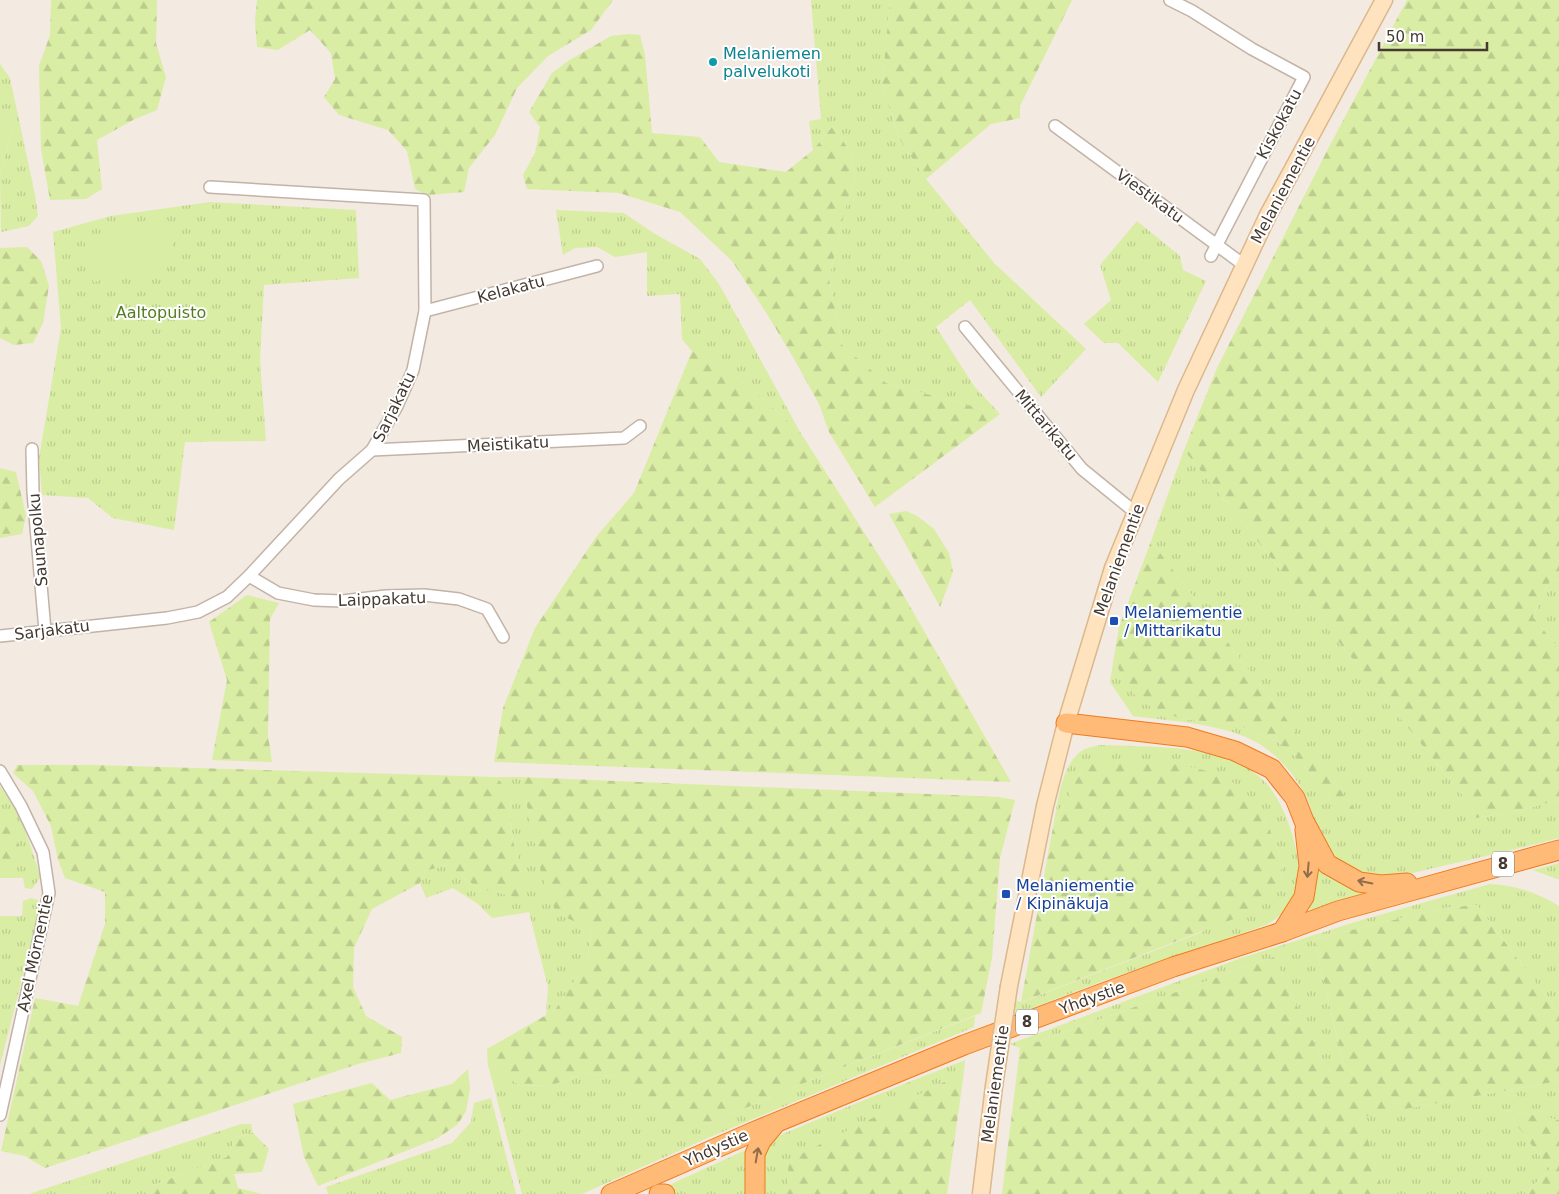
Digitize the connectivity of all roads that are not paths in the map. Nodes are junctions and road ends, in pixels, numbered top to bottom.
1 (1170, 0) edge
2 (1384, 0) edge
3 (1055, 126) dead end
4 (210, 187) dead end
5 (1214, 250) junction
6 (1244, 265) junction
7 (597, 266) dead end
8 (425, 311) junction
9 (965, 327) dead end
10 (640, 426) dead end
11 (32, 449) dead end
12 (372, 450) junction
13 (1136, 513) junction
14 (249, 576) junction
15 (45, 631) junction
16 (0, 636) edge
17 (503, 636) dead end
18 (1066, 723) junction
19 (0, 770) edge
20 (1304, 821) junction
21 (1559, 850) edge
22 (1448, 880) junction
23 (1282, 932) junction
24 (0, 1114) edge
25 (776, 1123) junction
26 (611, 1194) edge
27 (659, 1194) edge
28 (665, 1194) edge
29 (755, 1194) edge
30 (981, 1194) edge

1 - 5 street, Kiskokatu
2 - 6 main road, Melaniementie
3 - 5 street, Viestikatu
4 - 8 street, Sarjakatu
5 - 6 street, Viestikatu
6 - 13 main road, Melaniementie
7 - 8 street, Kelakatu
8 - 12 street, Sarjakatu
9 - 13 street, Mittarikatu
10 - 12 street, Meistikatu
11 - 15 street, Saunapolku
12 - 14 street, Sarjakatu
13 - 18 main road, Melaniementie
14 - 15 street, Sarjakatu
14 - 17 street, Laippakatu
15 - 16 street, Sarjakatu
18 - 20 highway
18 - 30 main road, Melaniementie, bridge
19 - 24 street, Axel Mörnentie
22 -> 20 highway
20 -> 23 highway
21 - 22 highway, Yhdystie / 8
22 - 23 highway, Yhdystie / 8
23 - 25 highway, Yhdystie / 8
25 - 26 highway, Yhdystie / 8
29 -> 25 highway
27 - 28 highway

